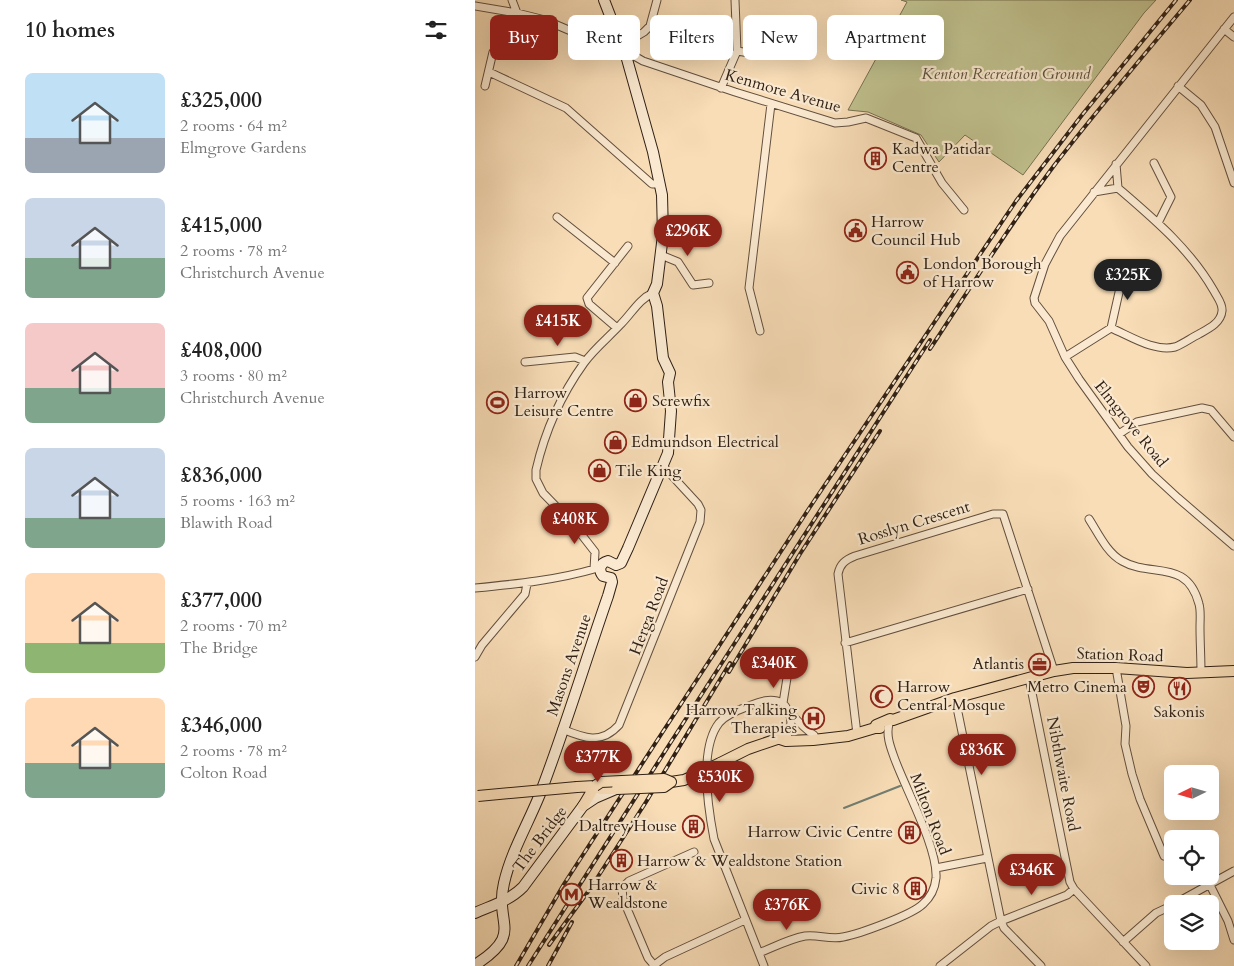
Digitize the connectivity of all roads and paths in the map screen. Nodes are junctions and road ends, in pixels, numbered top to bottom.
1 (512, 0) edge
2 (604, 0) edge
3 (657, 0) edge
4 (735, 0) edge
5 (475, 6) edge
6 (517, 13) junction
7 (611, 15) edge
8 (1234, 16) edge
9 (1224, 29) junction
10 (568, 30) edge
11 (640, 35) edge
12 (1234, 37) edge
13 (737, 51) junction
14 (743, 52) edge
15 (640, 59) edge
16 (491, 60) edge
17 (627, 60) edge
18 (643, 61) junction
19 (489, 72) junction
20 (630, 72) junction
21 (485, 86) dead end
22 (1178, 86) junction
23 (721, 88) junction
24 (771, 104) junction
25 (1154, 163) dead end
26 (1116, 164) junction
27 (1232, 172) edge
28 (1234, 183) edge
29 (660, 184) junction
30 (1118, 188) junction
31 (1094, 192) junction
32 (964, 210) dead end
33 (557, 217) dead end
34 (1158, 223) junction
35 (628, 246) dead end
36 (661, 255) junction
37 (615, 263) junction
38 (1124, 270) dead end
39 (709, 283) dead end
40 (653, 293) junction
41 (617, 328) junction
42 (1111, 328) junction
43 (760, 331) dead end
44 (1065, 357) junction
45 (585, 361) junction
46 (525, 362) dead end
47 (1119, 434) junction
48 (1234, 437) edge
49 (663, 466) junction
50 (1089, 519) dead end
51 (1234, 546) edge
52 (595, 552) junction
53 (605, 569) junction
54 (527, 584) junction
55 (475, 588) edge
56 (1028, 589) junction
57 (845, 643) junction
58 (475, 657) edge
59 (1116, 668) junction
60 (1054, 671) junction
61 (1234, 671) edge
62 (1201, 673) junction
63 (787, 678) dead end
64 (1029, 678) junction
65 (955, 698) junction
66 (785, 706) junction
67 (891, 722) junction
68 (877, 728) junction
69 (562, 729) junction
70 (857, 734) junction
71 (820, 736) junction
72 (783, 738) junction
73 (888, 738) junction
74 (671, 782) junction
75 (595, 786) junction
76 (577, 787) junction
77 (617, 788) junction
78 (476, 796) edge
79 (586, 802) junction
80 (694, 852) dead end
81 (1164, 856) dead end
82 (987, 858) junction
83 (936, 868) junction
84 (1234, 871) edge
85 (506, 878) junction
86 (1219, 880) edge
87 (1210, 885) joint
88 (523, 887) junction
89 (1073, 889) junction
90 (1191, 895) edge
91 (503, 902) junction
92 (1164, 909) edge
93 (475, 913) edge
94 (745, 920) junction
95 (1001, 920) junction
96 (1234, 940) edge
97 (1123, 942) junction
98 (759, 953) junction
99 (475, 965) edge
100 (654, 966) edge
101 (764, 966) edge
102 (940, 966) edge
103 (1041, 966) edge
104 (1146, 966) edge

1 - 6 street
2 - 7 street
3 - 11 street
4 - 13 street
5 - 6 street, Kenmore Avenue
6 - 10 street, Kenmore Avenue
8 - 9 street
9 - 12 street
9 - 22 street
13 - 14 street
13 - 23 street
15 - 18 street, Kenmore Avenue
16 - 19 street
17 - 20 street
18 - 20 street
18 - 23 street, Kenmore Avenue
19 - 21 street
19 - 29 street
20 - 29 street
22 - 26 street
22 - 27 street
23 - 24 street, Kenmore Avenue
24 - 32 street, Kenmore Avenue
24 - 43 street
25 - 34 street
26 - 30 street
26 - 31 street
27 - 28 street
29 - 36 street
30 - 31 street
30 - 34 street
31 - 44 street, Elmgrove Road
33 - 37 street
34 - 42 street
35 - 37 street
36 - 39 street
36 - 40 street
37 - 41 street
38 - 42 street
40 - 41 street
40 - 49 street, Masons Avenue
41 - 45 street
42 - 44 street
44 - 47 street, Elmgrove Road
45 - 46 street
45 - 52 street
47 - 48 street
47 - 51 street, Elmgrove Road
49 - 53 street, Masons Avenue
49 - 69 street, Herga Road
50 - 62 street
52 - 53 street
52 - 53 street
53 - 54 street
53 - 69 street, Masons Avenue
54 - 55 street
54 - 58 street
56 - 57 street
56 - 57 street, Rosslyn Crescent
56 - 60 street, Rosslyn Crescent
57 - 70 street, Rosslyn Crescent
59 - 60 main road, Station Road
59 - 62 main road, Station Road
59 - 81 street
60 - 64 main road, Station Road
61 - 62 main road, Station Road
63 - 66 street
64 - 65 main road, Station Road
64 - 89 street, Nibthwaite Road
65 - 67 main road, Station Road
65 - 82 street
66 - 71 street
66 - 72 street
66 - 94 street
67 - 68 main road, Station Road
67 - 73 street, Milton Road
68 - 70 main road, Station Road
68 - 73 street
69 - 85 street, Masons Avenue
70 - 71 main road, Station Road
71 - 72 main road, Station Road
72 - 74 main road, bridge
73 - 83 street, Milton Road
74 - 75 main road, bridge
74 - 77 main road, The Bridge, bridge
75 - 76 main road
75 - 77 main road
75 - 79 main road
76 - 78 main road, bridge
76 - 79 street
77 - 79 street, The Bridge
79 - 88 street, The Bridge
80 - 100 street
82 - 83 street
82 - 95 street
83 - 98 street, Milton Road
84 - 86 street
85 - 88 street
85 - 91 street, Masons Avenue
87 - 90 street
87 - 96 street
88 - 91 street, The Bridge
89 - 95 street
89 - 97 street, Nibthwaite Road
91 - 93 street, The Bridge
91 - 99 street, Masons Avenue
92 - 97 street
94 - 98 street
94 - 100 street
95 - 102 street
95 - 103 street
97 - 104 street, Nibthwaite Road
98 - 101 street

